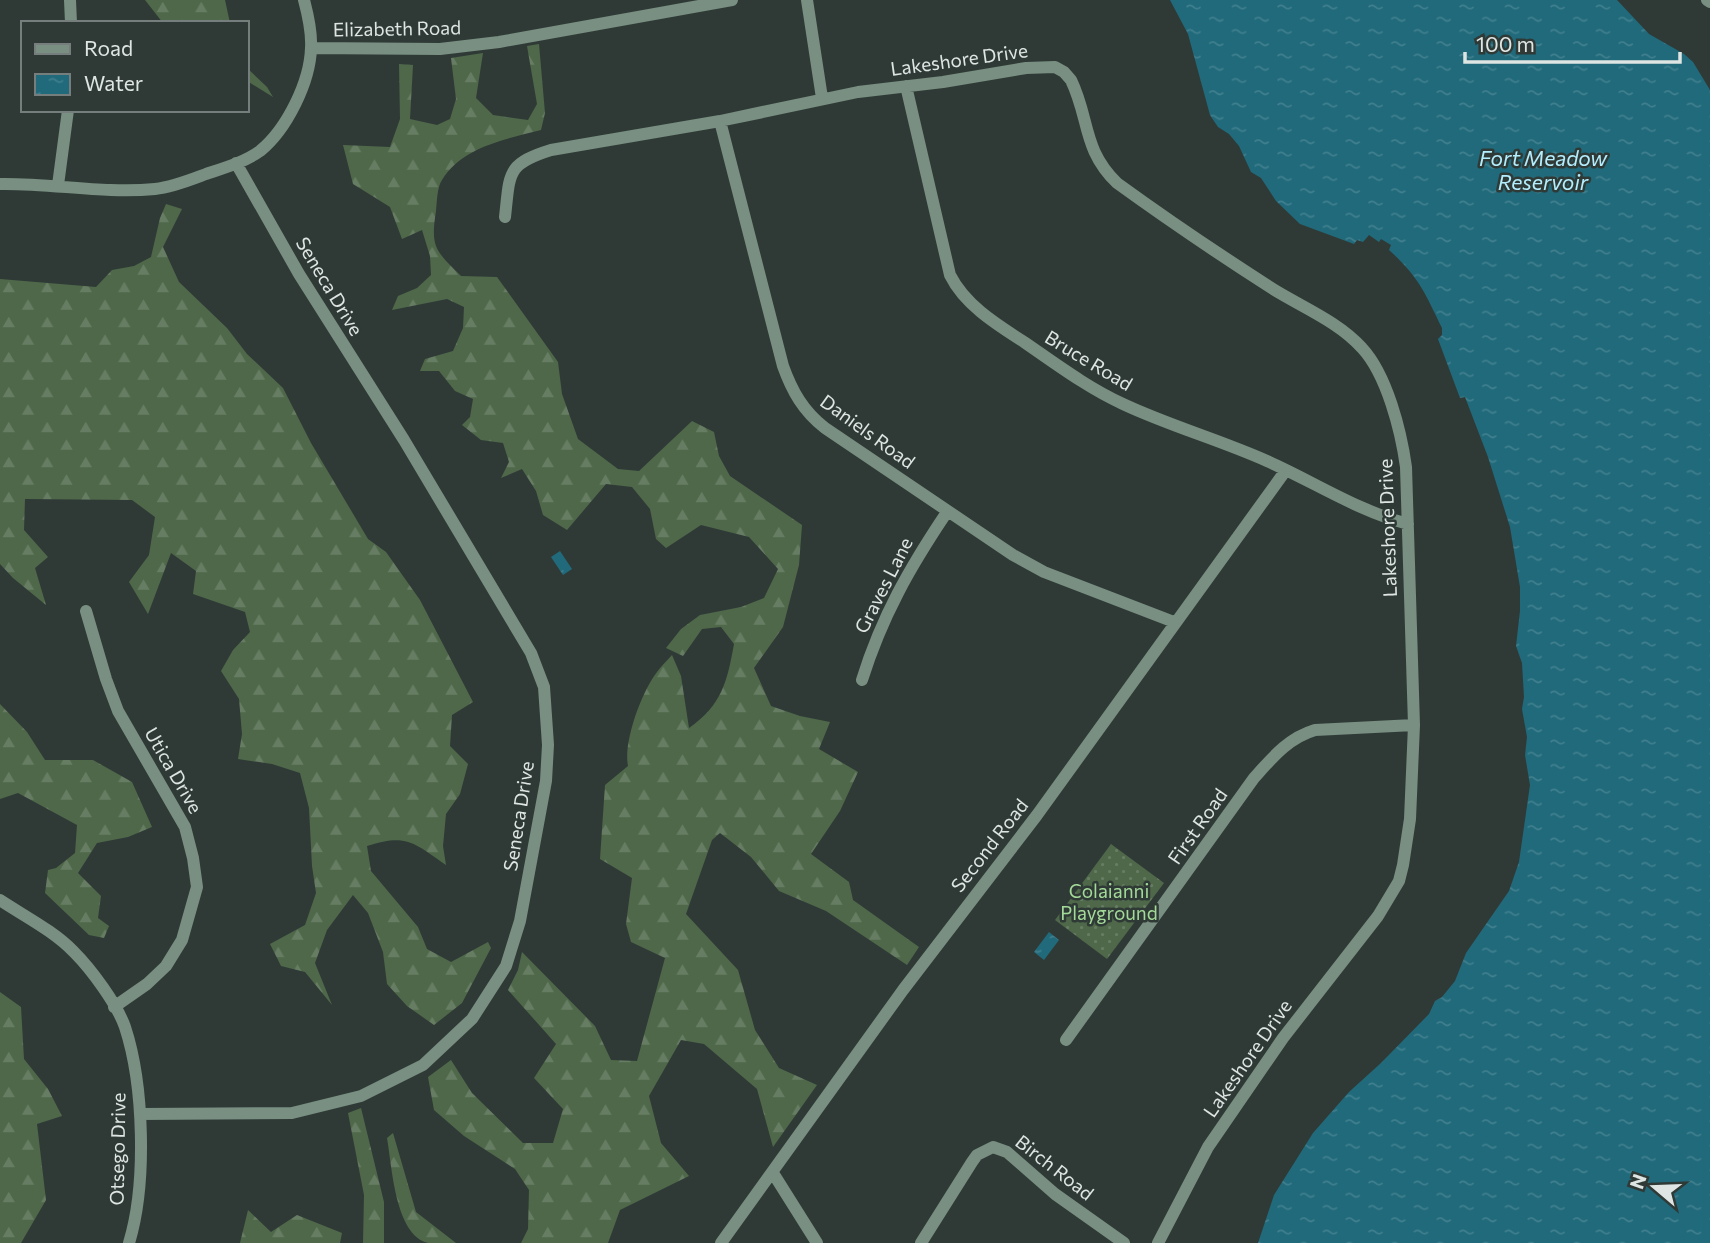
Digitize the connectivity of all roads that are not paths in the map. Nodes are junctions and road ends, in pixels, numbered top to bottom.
1 (70, 0) edge
2 (304, 0) edge
3 (732, 0) edge
4 (807, 0) edge
5 (71, 21) edge
6 (311, 48) junction
7 (906, 86) junction
8 (822, 98) junction
9 (68, 112) edge
10 (720, 121) junction
11 (236, 163) junction
12 (0, 184) edge
13 (58, 185) junction
14 (505, 217) dead end
15 (1286, 470) junction
16 (947, 512) junction
17 (1408, 524) junction
18 (86, 611) dead end
19 (1174, 622) junction
20 (862, 680) dead end
21 (1414, 725) junction
22 (0, 900) edge
23 (114, 1007) junction
24 (1066, 1040) dead end
25 (140, 1114) junction
26 (773, 1173) junction
27 (129, 1243) edge
28 (720, 1243) edge
29 (817, 1243) edge
30 (921, 1243) edge
31 (1124, 1243) edge
32 (1158, 1243) edge

1 - 5 street
2 - 6 street
3 - 6 street, Elizabeth Road
4 - 8 street
6 - 11 street
7 - 8 street, Lakeshore Drive
7 - 15 street, Bruce Road
7 - 17 street, Lakeshore Drive
8 - 10 street, Lakeshore Drive
9 - 13 street
10 - 14 street, Lakeshore Drive
10 - 16 street, Daniels Road
11 - 13 street
11 - 25 street, Seneca Drive
12 - 13 street
15 - 17 street, Bruce Road
15 - 19 street, Second Road
16 - 19 street, Daniels Road
16 - 20 street, Graves Lane
17 - 21 street, Lakeshore Drive
18 - 23 street, Utica Drive
19 - 26 street, Second Road
21 - 24 street, First Road
21 - 32 street, Lakeshore Drive
22 - 23 street, Otsego Drive
23 - 25 street, Otsego Drive
25 - 27 street, Otsego Drive
26 - 28 street, Second Road
26 - 29 street
30 - 31 street, Birch Road

